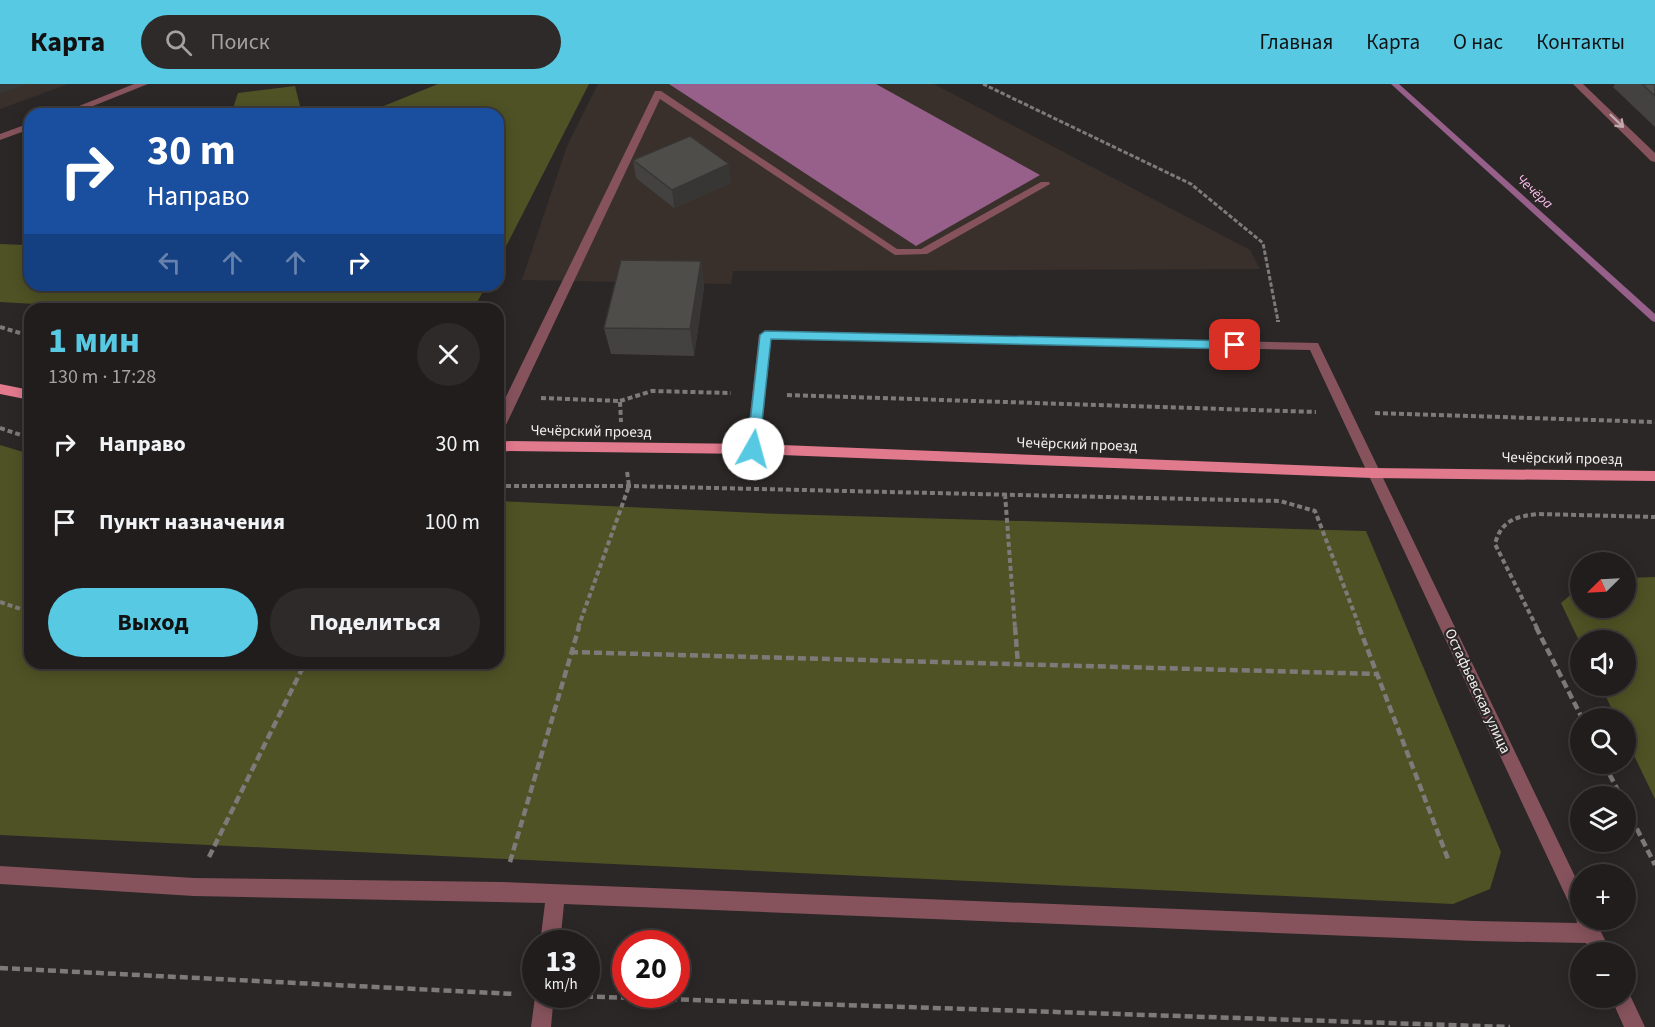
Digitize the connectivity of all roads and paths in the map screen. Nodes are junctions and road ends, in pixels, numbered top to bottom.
1 (143, 84) edge
2 (983, 84) edge
3 (1578, 84) edge
4 (80, 108) edge
5 (24, 128) edge
6 (0, 137) edge
7 (1655, 159) edge
8 (1045, 184) dead end
9 (0, 327) edge
10 (24, 334) edge
11 (1282, 346) junction
12 (0, 389) edge
13 (24, 394) edge
14 (759, 394) junction
15 (536, 398) dead end
16 (620, 401) junction
17 (1345, 412) junction
18 (504, 414) edge
19 (1655, 422) edge
20 (0, 428) edge
21 (24, 436) edge
22 (504, 446) edge
23 (624, 449) junction
24 (753, 449) junction
25 (1372, 472) junction
26 (1655, 476) edge
27 (504, 486) edge
28 (628, 486) junction
29 (1005, 494) junction
30 (1655, 517) edge
31 (0, 602) edge
32 (24, 610) edge
33 (570, 652) junction
34 (1018, 664) junction
35 (302, 669) edge
36 (1378, 674) junction
37 (1577, 708) edge
38 (1636, 827) edge
39 (1448, 858) dead end
40 (1655, 865) edge
41 (0, 875) edge
42 (194, 887) junction
43 (1570, 887) edge
44 (501, 892) junction
45 (555, 894) junction
46 (1570, 927) edge
47 (551, 930) edge
48 (0, 968) edge
49 (522, 994) edge
50 (600, 997) edge
51 (543, 1008) edge
52 (1626, 1008) edge
53 (541, 1027) edge
54 (1510, 1027) edge
55 (1635, 1027) edge

1 - 4 street
2 - 11 path
3 -> 7 street
5 - 6 street
8 - 18 street
9 - 10 path
11 - 14 street
11 - 17 street, Остафьевская улица
12 - 13 main road
14 - 16 path
14 - 17 path
14 - 24 street
15 - 16 path
16 - 23 path
17 - 19 path
17 - 25 street, Остафьевская улица
20 - 21 path
22 - 23 main road, Чечёрский проезд
23 - 24 main road, Чечёрский проезд
23 - 28 path
24 - 25 main road, Чечёрский проезд
25 - 26 main road, Чечёрский проезд
25 - 43 street, Остафьевская улица
27 - 28 path
28 - 29 path
28 - 33 path
29 - 34 path
29 - 36 path
30 - 37 path
31 - 32 path
33 - 34 path
33 - 44 path
34 - 36 path
35 - 42 path
36 - 39 path
38 - 40 path
41 - 42 street
42 - 44 street
44 - 45 street
45 - 46 street
45 - 47 street
48 - 49 path
50 - 54 path
51 - 53 street
52 - 55 street

